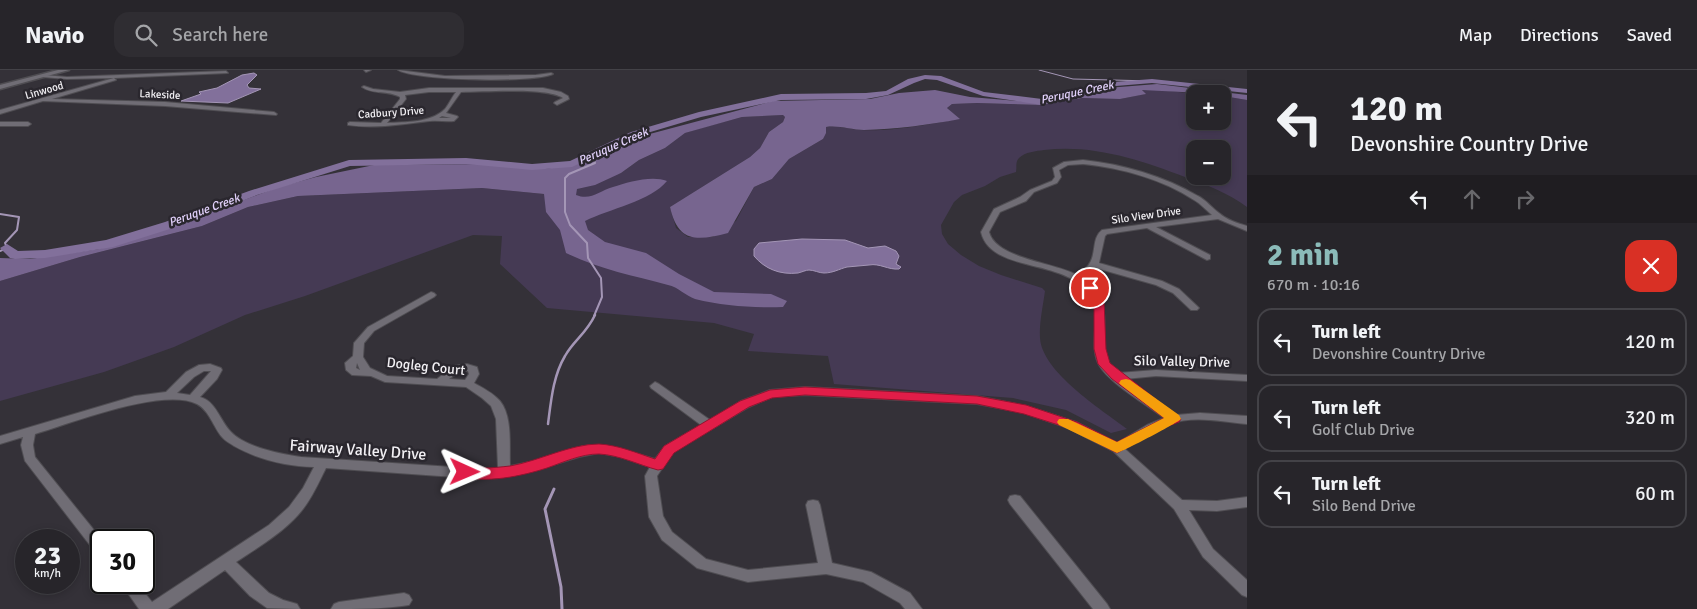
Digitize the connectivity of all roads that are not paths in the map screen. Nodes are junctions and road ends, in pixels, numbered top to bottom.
1 (66, 70) edge
2 (400, 70) edge
3 (444, 70) edge
4 (226, 72) dead end
5 (511, 73) edge
6 (551, 74) dead end
7 (44, 76) junction
8 (121, 76) junction
9 (439, 76) junction
10 (364, 86) dead end
11 (0, 87) edge
12 (429, 90) junction
13 (458, 90) junction
14 (400, 94) junction
15 (44, 100) junction
16 (558, 103) dead end
17 (0, 112) edge
18 (274, 114) dead end
19 (442, 114) junction
20 (432, 118) junction
21 (0, 124) edge
22 (28, 124) dead end
23 (350, 124) dead end
24 (383, 124) junction
25 (1219, 217) junction
26 (1149, 226) junction
27 (1247, 229) edge
28 (1206, 257) dead end
29 (1095, 265) junction
30 (1077, 278) junction
31 (431, 295) dead end
32 (1194, 308) dead end
33 (1117, 376) junction
34 (1247, 378) edge
35 (439, 383) junction
36 (468, 384) junction
37 (655, 386) dead end
38 (168, 396) junction
39 (192, 399) junction
40 (1174, 419) junction
41 (1247, 420) edge
42 (709, 425) junction
43 (30, 431) junction
44 (0, 440) edge
45 (1117, 448) junction
46 (322, 464) junction
47 (658, 465) junction
48 (504, 472) junction
49 (1015, 500) dead end
50 (1247, 502) edge
51 (813, 505) dead end
52 (1179, 505) junction
53 (90, 535) edge
54 (226, 561) junction
55 (826, 568) junction
56 (1247, 590) edge
57 (136, 594) edge
58 (404, 600) dead end
59 (148, 609) edge
60 (155, 609) edge
61 (292, 609) edge
62 (339, 609) edge
63 (914, 609) edge
64 (1102, 609) edge

1 - 7 street
2 - 9 street
3 - 9 street
4 - 8 street
5 - 6 street
5 - 9 street
7 - 8 street
7 - 11 street
8 - 15 street, Linwood
9 - 12 street
10 - 14 street
12 - 13 street
12 - 14 street
13 - 16 street
13 - 19 street, Cadbury Drive
14 - 24 street
15 - 17 street, Linwood
15 - 18 street, Lakeside
19 - 20 street, Cadbury Drive
19 - 20 street, Cadbury Drive
20 - 24 street, Cadbury Drive
21 - 22 street
23 - 24 street, Cadbury Drive
25 - 26 street, Silo View Drive
25 - 27 street
25 - 30 street
26 - 28 street
26 - 29 street, Silo View Drive
29 - 30 street
29 - 32 street
30 - 33 street
31 - 35 street, Dogleg Court
33 - 34 street, Silo Valley Drive
33 - 40 street
35 - 36 street, Dogleg Court
35 - 36 street
36 - 48 street, Dogleg Court
37 - 42 street
38 - 39 street, Fairway Valley Drive
38 - 39 street
38 - 43 street, Fairway Valley Drive
39 - 46 street, Fairway Valley Drive
40 - 41 street
40 - 45 street
42 - 45 street
42 - 47 street
43 - 44 street, Fairway Valley Drive
43 - 53 street
45 - 52 street
46 - 48 street, Fairway Valley Drive
46 - 54 street
47 - 48 street, Fairway Valley Drive
47 - 55 street
49 - 64 street
50 - 52 street
51 - 55 street
52 - 56 street
54 - 60 street
54 - 61 street
55 - 63 street
57 - 59 street
58 - 62 street

